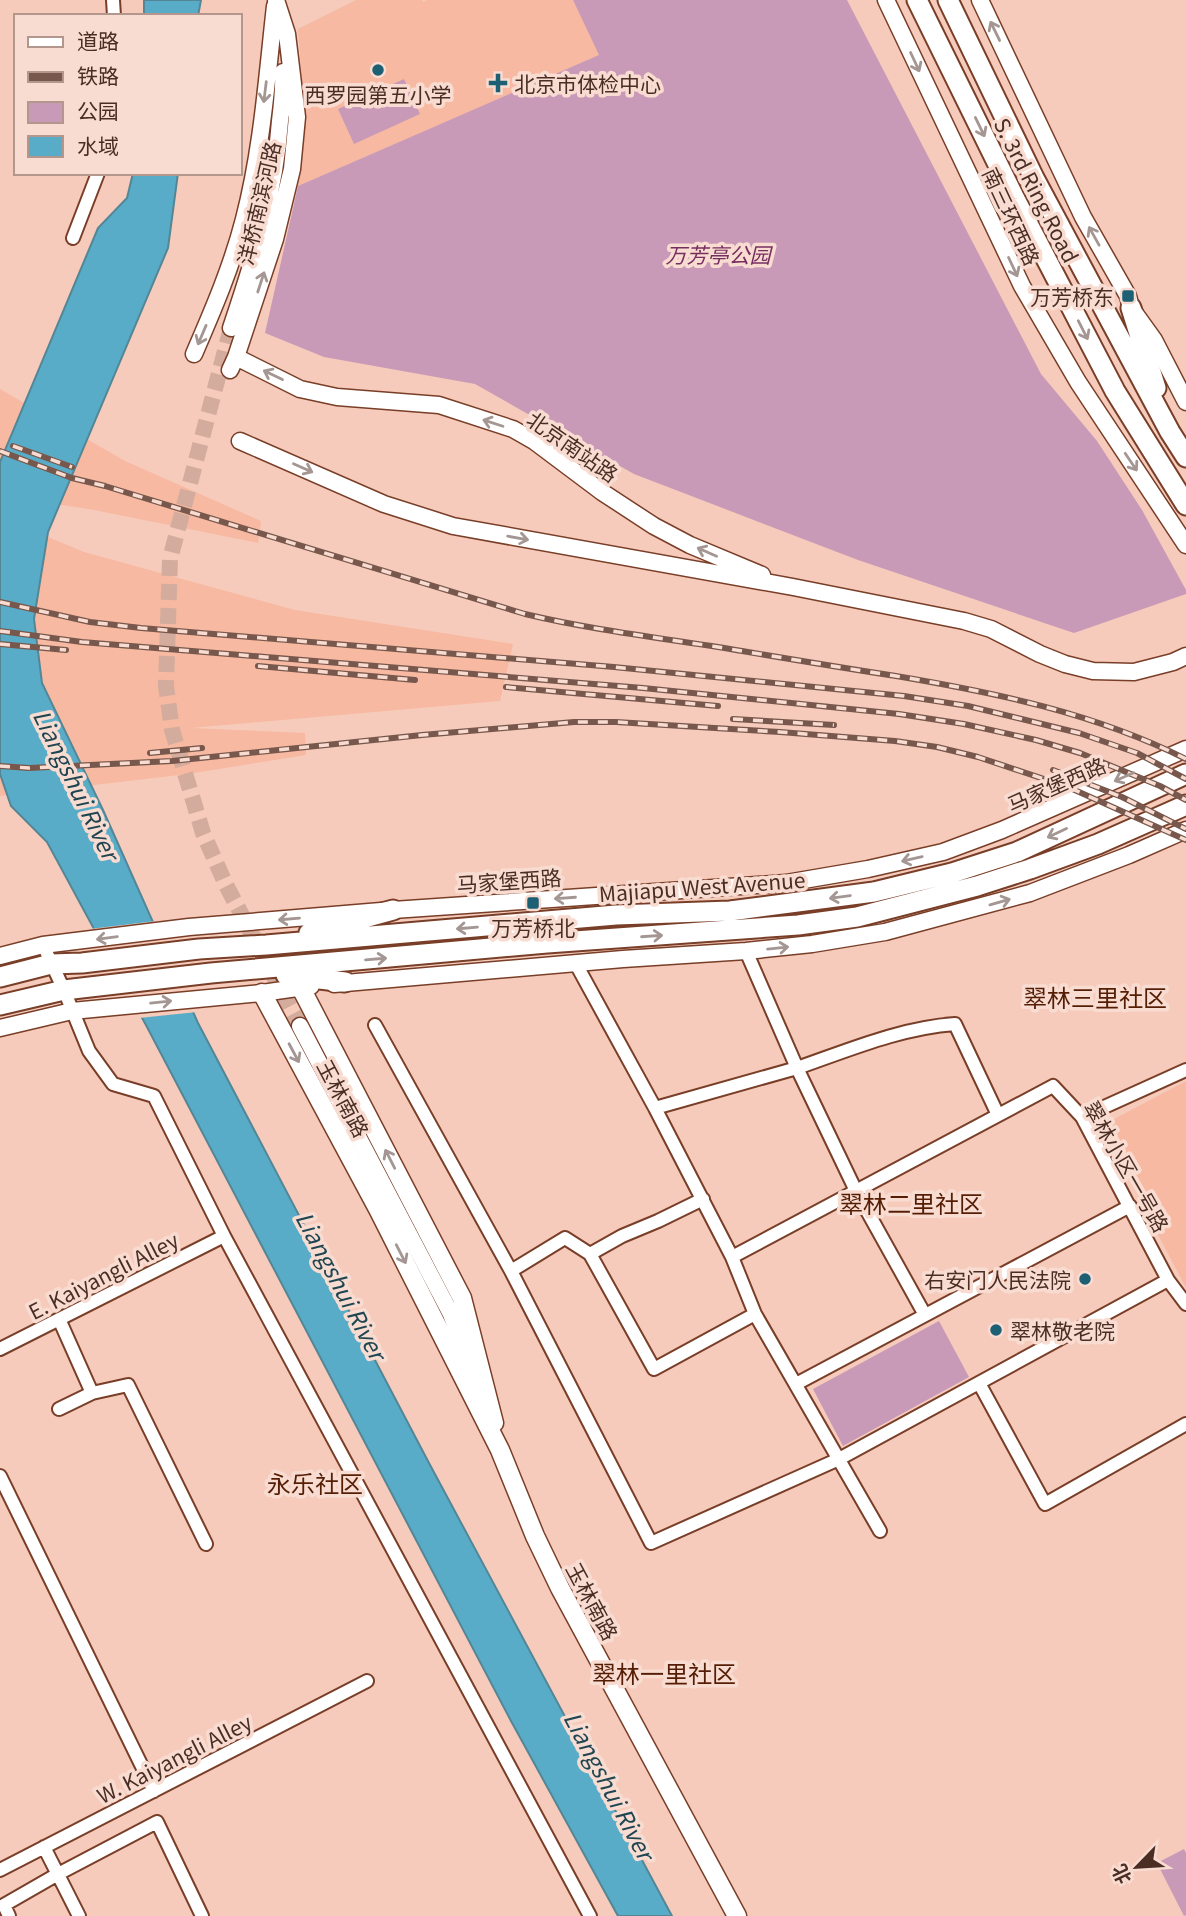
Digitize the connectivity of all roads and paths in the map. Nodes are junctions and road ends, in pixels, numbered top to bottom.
1 (276, 0) edge
2 (886, 0) edge
3 (917, 0) edge
4 (948, 0) edge
5 (980, 0) edge
6 (97, 175) edge
7 (73, 238) dead end
8 (1131, 308) junction
9 (231, 328) tunnel mouth
10 (194, 354) dead end
11 (233, 363) joint
12 (1186, 402) edge
13 (1171, 432) junction
14 (240, 441) dead end
15 (1186, 457) edge
16 (1186, 505) edge
17 (1186, 545) edge
18 (793, 587) junction
19 (1186, 656) edge
20 (1186, 749) edge
21 (1186, 774) edge
22 (1186, 805) edge
23 (1186, 830) edge
24 (393, 910) junction
25 (266, 945) junction
26 (43, 946) junction
27 (746, 951) junction
28 (0, 956) edge
29 (51, 964) junction
30 (576, 964) junction
31 (250, 971) junction
32 (0, 977) edge
33 (345, 982) junction
34 (301, 988) junction
35 (64, 990) junction
36 (262, 993) junction
37 (0, 1005) edge
38 (72, 1011) junction
39 (375, 1025) dead end
40 (300, 1026) tunnel mouth
41 (0, 1028) edge
42 (797, 1068) junction
43 (1186, 1070) edge
44 (656, 1108) junction
45 (998, 1115) junction
46 (1082, 1117) junction
47 (856, 1191) junction
48 (703, 1199) junction
49 (1130, 1206) junction
50 (224, 1236) junction
51 (590, 1254) junction
52 (732, 1256) junction
53 (511, 1271) junction
54 (1168, 1280) junction
55 (1186, 1304) edge
56 (755, 1314) junction
57 (925, 1315) junction
58 (59, 1319) junction
59 (0, 1349) edge
60 (979, 1383) junction
61 (796, 1384) junction
62 (92, 1393) junction
63 (59, 1409) dead end
64 (1186, 1424) edge
65 (500, 1450) junction
66 (839, 1459) junction
67 (0, 1476) edge
68 (880, 1531) dead end
69 (206, 1544) dead end
70 (367, 1681) dead end
71 (154, 1791) junction
72 (44, 1847) junction
73 (0, 1870) edge
74 (58, 1874) junction
75 (9, 1916) edge
76 (79, 1916) edge
77 (202, 1916) edge
78 (590, 1916) edge
79 (737, 1916) edge

1 - 9 street, 洋桥南滨河路
1 -> 10 street, 洋桥南滨河路
11 -> 1 street, 洋桥南滨河路
2 -> 17 street, 南三环西路
3 -> 16 main road, S. 3rd Ring Road
4 - 13 main road, S. 3rd Ring Road
8 -> 5 street
6 - 7 street
8 - 12 street
8 - 13 main road
18 -> 11 street, 北京南站路
13 - 15 main road, S. 3rd Ring Road
14 -> 18 street, 北京南站路
18 - 19 street, 北京南站路
20 -> 24 street, 马家堡西路
21 -> 25 main road, Majiapu West Avenue
31 -> 22 main road
27 -> 23 street
24 - 25 main road
24 -> 26 street, 马家堡西路
25 - 29 main road, Majiapu West Avenue
26 - 28 street, 马家堡西路
26 - 29 street
27 - 30 street
27 - 42 street
29 - 32 main road, Majiapu West Avenue
29 - 35 street
30 - 33 street
30 - 44 street
31 - 33 main road
31 - 35 main road
33 - 34 street
34 - 36 street
65 -> 34 main road, 玉林南路
35 - 37 main road
35 - 38 street
38 -> 36 street
36 -> 65 main road, 玉林南路
38 - 41 street
38 - 50 street
39 - 53 street
40 - 65 street, 玉林南路
42 - 44 street
42 - 45 street
42 - 47 street
43 - 46 street
44 - 48 street
45 - 46 street, 翠林小区一号路
45 - 47 street
46 - 49 street, 翠林小区一号路
47 - 52 street
47 - 57 street
48 - 51 street
48 - 52 street
49 - 54 street, 翠林小区一号路
49 - 57 street
50 - 58 street, E. Kaiyangli Alley
50 - 78 street
51 - 53 street
51 - 56 street
52 - 56 street
53 - 66 street
54 - 55 street, 翠林小区一号路
54 - 60 street
56 - 61 street
57 - 61 street
58 - 59 street, E. Kaiyangli Alley
58 - 62 street
60 - 64 street
60 - 66 street
61 - 66 street
62 - 63 street
62 - 69 street
65 - 79 main road, 玉林南路
66 - 68 street
67 - 71 street
70 - 71 street, W. Kaiyangli Alley
71 - 72 street, W. Kaiyangli Alley
72 - 73 street, W. Kaiyangli Alley
72 - 74 street
74 - 75 street
74 - 76 street
74 - 77 street

